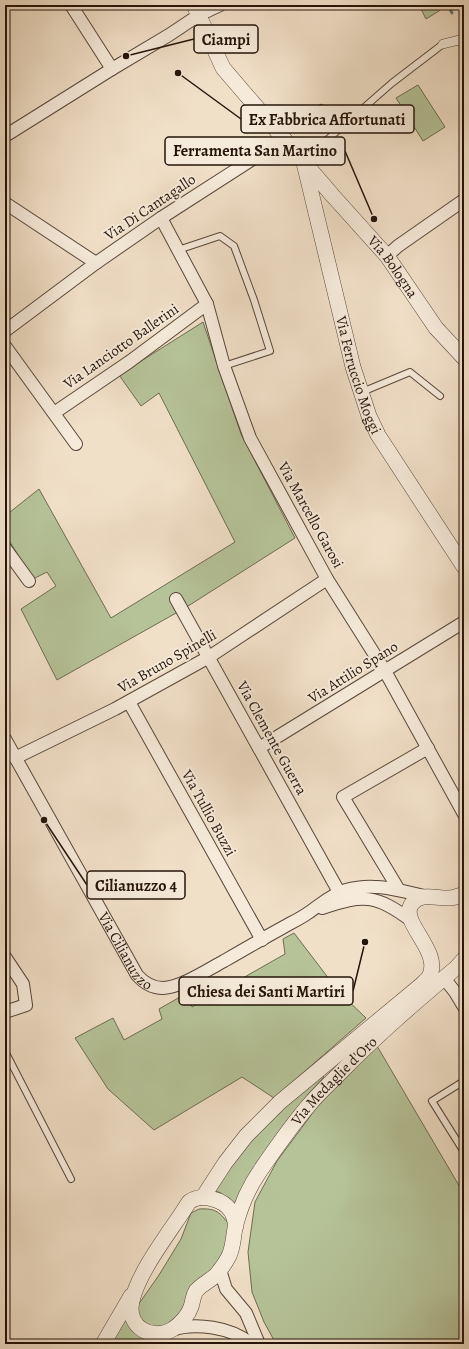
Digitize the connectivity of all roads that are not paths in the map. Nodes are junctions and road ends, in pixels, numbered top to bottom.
1 (71, 5) edge
2 (220, 5) edge
3 (197, 10) edge
4 (443, 44) joint
5 (464, 44) edge
6 (112, 69) junction
7 (321, 108) dead end
8 (5, 136) edge
9 (282, 137) junction
10 (304, 160) junction
11 (333, 196) junction
12 (464, 200) edge
13 (5, 203) edge
14 (314, 209) junction
15 (161, 218) junction
16 (178, 250) junction
17 (387, 256) junction
18 (96, 263) junction
19 (207, 304) junction
20 (5, 332) edge
21 (5, 346) edge
22 (464, 358) edge
23 (224, 366) junction
24 (362, 392) junction
25 (440, 396) dead end
26 (54, 413) junction
27 (76, 444) dead end
28 (5, 548) edge
29 (464, 567) edge
30 (327, 579) junction
31 (29, 581) dead end
32 (176, 599) dead end
33 (464, 622) edge
34 (209, 657) junction
35 (385, 671) junction
36 (129, 702) junction
37 (5, 739) edge
38 (259, 748) junction
39 (428, 748) junction
40 (16, 758) junction
41 (464, 814) edge
42 (399, 890) junction
43 (339, 892) junction
44 (464, 894) edge
45 (424, 896) junction
46 (308, 913) junction
47 (412, 920) junction
48 (262, 940) junction
49 (430, 955) junction
50 (464, 955) edge
51 (5, 957) edge
52 (464, 959) edge
53 (437, 975) junction
54 (464, 1007) edge
55 (5, 1012) edge
56 (5, 1051) edge
57 (464, 1081) edge
58 (464, 1152) edge
59 (72, 1179) dead end
60 (203, 1198) junction
61 (236, 1226) junction
62 (220, 1270) junction
63 (134, 1290) junction
64 (161, 1336) edge
65 (103, 1344) edge
66 (251, 1344) edge
67 (259, 1344) edge

1 - 6 street
2 - 3 street
3 - 6 street
3 - 9 street, Via Bologna
4 - 5 street
4 - 10 lane
6 - 8 street
7 - 9 lane
9 - 10 street, Via Bologna
9 - 15 street, Via Di Cantagallo
10 - 11 street, Via Bologna
10 - 14 street, Via Ferruccio Moggi
11 - 14 street
11 - 17 street, Via Bologna
12 - 17 street
13 - 18 street
14 - 24 street, Via Ferruccio Moggi
15 - 16 street, Via Marcello Garosi
15 - 18 street, Via Di Cantagallo
16 - 19 street, Via Marcello Garosi
16 - 23 lane
17 - 22 street, Via Bologna
18 - 20 street, Via Di Cantagallo
19 - 23 street, Via Marcello Garosi
19 - 26 street, Via Lanciotto Ballerini
21 - 26 street
23 - 30 street, Via Marcello Garosi
24 - 25 lane
24 - 29 street, Via Ferruccio Moggi
26 - 27 street
28 - 31 street
30 - 34 street, Via Bruno Spinelli
30 - 35 street, Via Marcello Garosi
32 - 34 street, Via Clemente Guerra
33 - 35 street, Via Attilio Spano
34 - 36 street, Via Bruno Spinelli
34 - 38 street, Via Clemente Guerra
35 - 38 street, Via Attilio Spano
35 - 39 street, Via Marcello Garosi
36 - 40 street, Via Bruno Spinelli
36 - 48 street, Via Tullio Buzzi
37 - 40 street, Via Cilianuzzo
38 - 43 street, Via Clemente Guerra
39 - 41 street, Via Marcello Garosi
39 - 42 street
40 - 48 street, Via Cilianuzzo
42 - 43 street, Via Cilianuzzo
42 - 45 street, Via Cilianuzzo
43 - 46 street, Via Cilianuzzo
44 - 45 street, Via Cilianuzzo
45 - 47 street
46 - 47 street, Via Cilianuzzo
46 - 48 street, Via Cilianuzzo
47 - 49 street
49 - 50 street
49 - 53 street
51 - 55 street
52 - 53 street, Via Medaglie d'Oro
53 - 54 street
53 - 60 street, Via Medaglie d'Oro
53 - 61 street, Via Medaglie d'Oro
56 - 59 lane
57 - 58 lane
60 - 61 street
60 - 63 street
61 - 62 street, Via Medaglie d'Oro
62 - 64 street, Via Medaglie d'Oro
62 - 67 street
63 - 64 street
63 - 65 street
64 - 66 street

